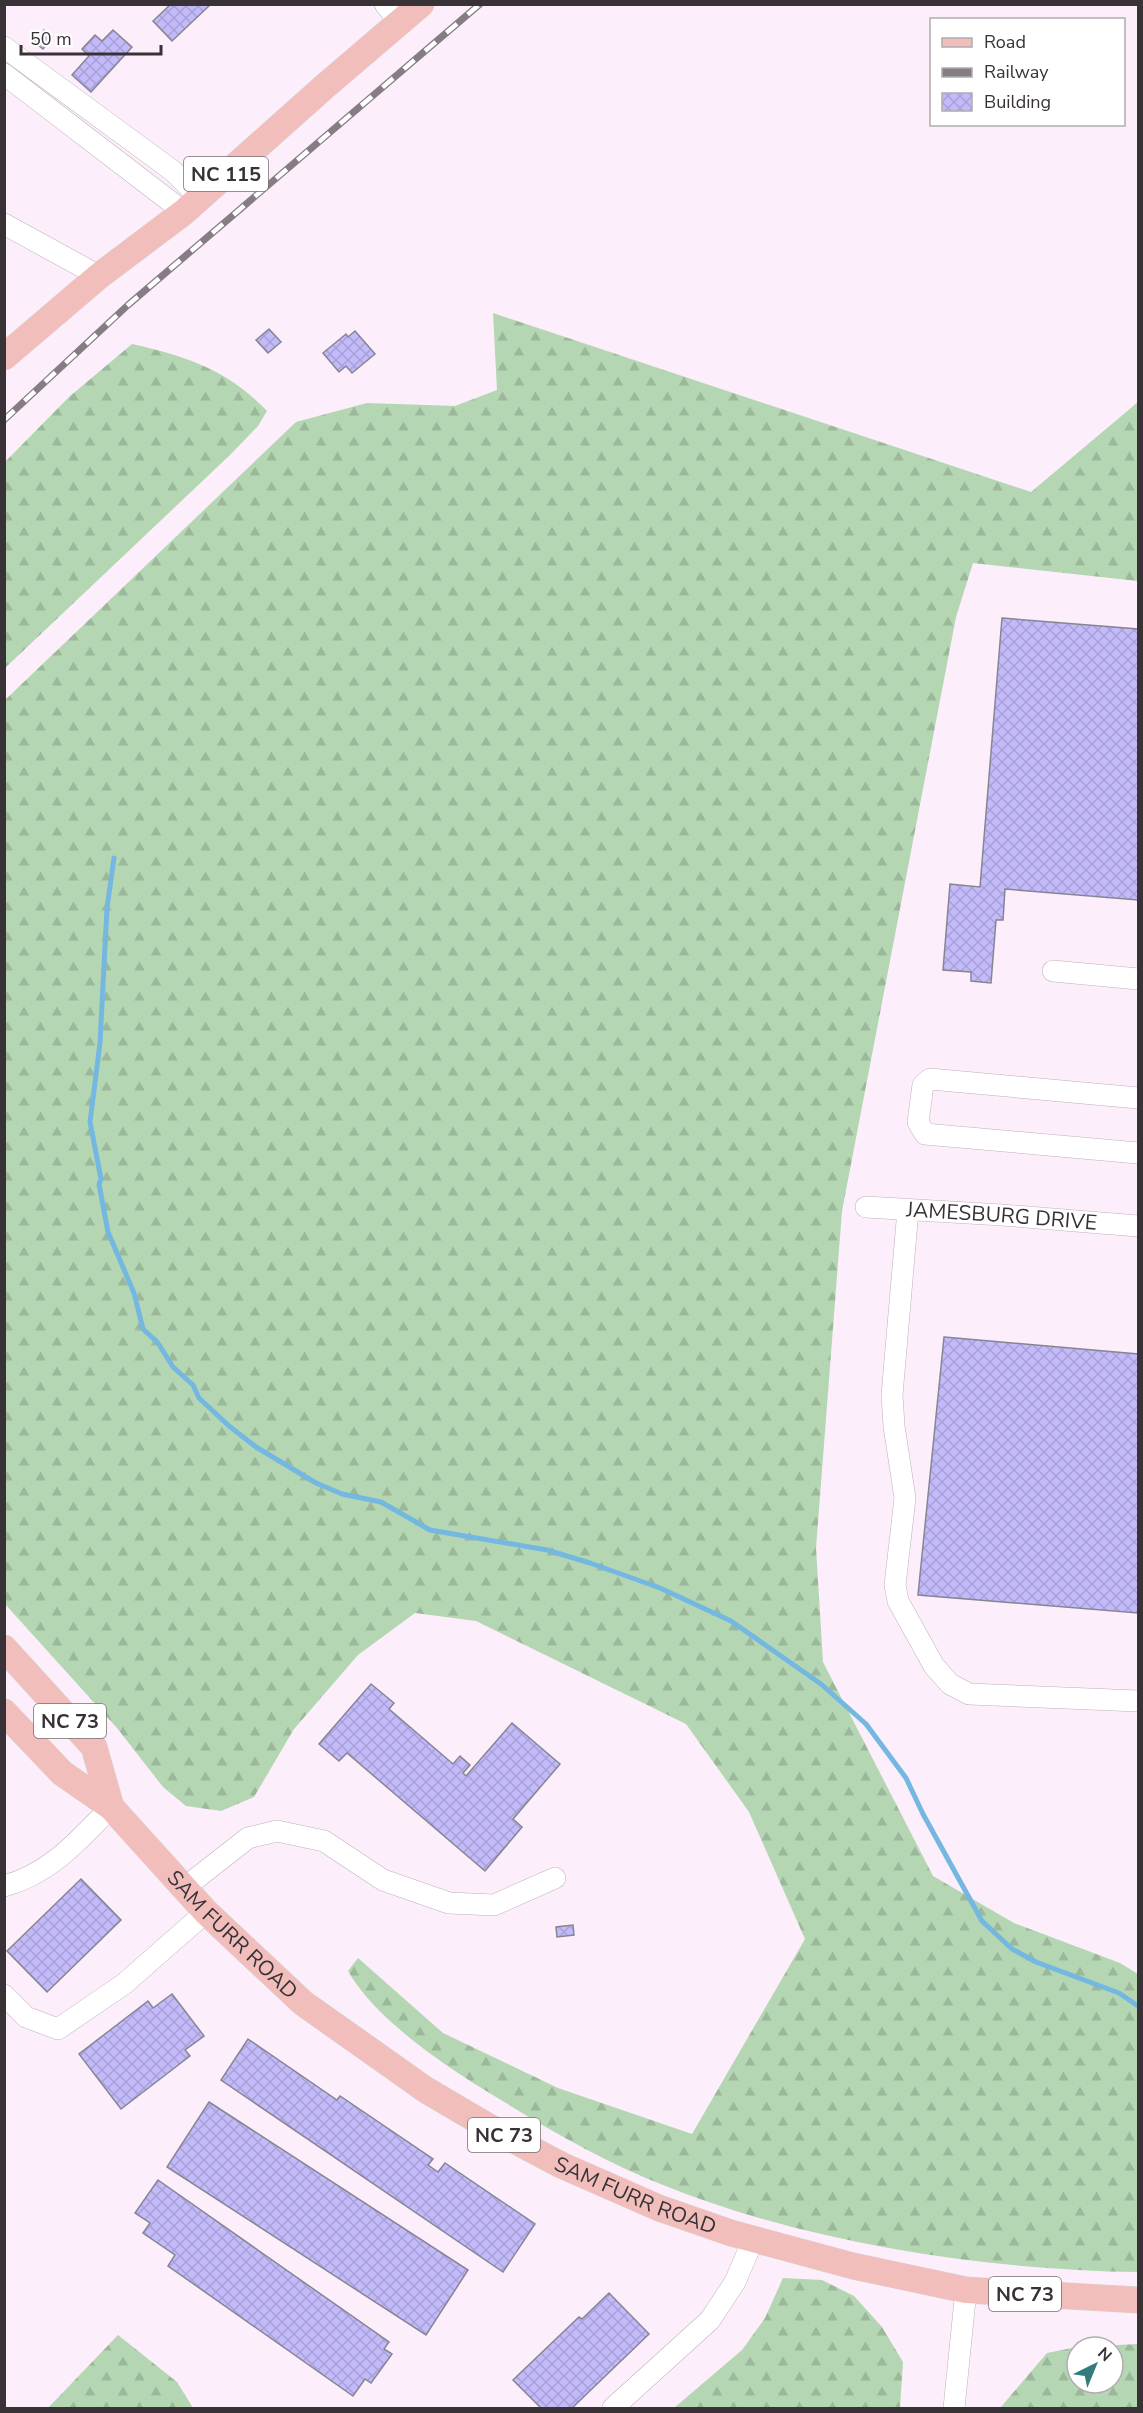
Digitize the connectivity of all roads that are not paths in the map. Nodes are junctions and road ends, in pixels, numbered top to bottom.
1 (421, 4) edge
2 (392, 13) edge
3 (4, 47) edge
4 (4, 74) edge
5 (192, 205) junction
6 (4, 224) edge
7 (99, 276) junction
8 (4, 357) edge
9 (1053, 971) dead end
10 (1138, 979) edge
11 (1138, 1098) edge
12 (1138, 1153) edge
13 (866, 1207) dead end
14 (908, 1210) junction
15 (1138, 1227) edge
16 (4, 1648) edge
17 (1138, 1701) edge
18 (4, 1712) edge
19 (111, 1807) junction
20 (555, 1878) dead end
21 (4, 1886) edge
22 (184, 1887) junction
23 (206, 1912) junction
24 (4, 1995) edge
25 (753, 2240) junction
26 (966, 2290) junction
27 (1138, 2300) edge
28 (613, 2409) edge
29 (954, 2409) edge

1 - 2 main road, NC 115
2 - 5 main road, NC 115
3 - 5 street
4 - 5 street
5 - 7 main road, NC 115
6 - 7 street
7 - 8 main road, NC 115
9 - 10 street
11 - 12 street
13 - 14 street, JAMESBURG DRIVE
14 - 15 street, JAMESBURG DRIVE
14 - 17 street
16 - 19 main road, SAM FURR ROAD / NC 73
18 - 19 main road, SAM FURR ROAD / NC 73
19 - 21 street
19 - 22 main road, SAM FURR ROAD / NC 73
20 - 22 street
22 - 23 main road, SAM FURR ROAD / NC 73
23 - 24 street
23 - 25 main road, SAM FURR ROAD / NC 73
25 - 26 main road, SAM FURR ROAD / NC 73
25 - 28 street
26 - 27 main road, SAM FURR ROAD / NC 73
26 - 29 street

